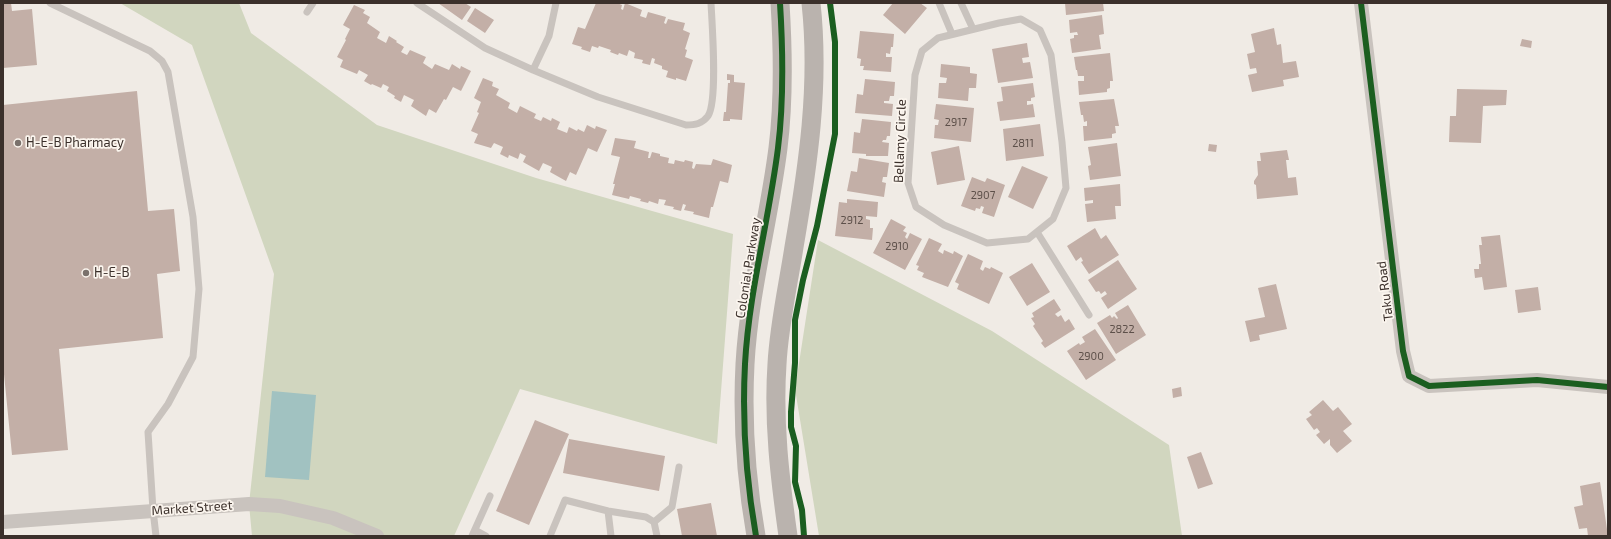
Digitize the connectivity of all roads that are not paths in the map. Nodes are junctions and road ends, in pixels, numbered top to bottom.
1 (50, 3) edge
2 (313, 3) edge
3 (416, 3) edge
4 (556, 3) edge
5 (711, 3) edge
6 (780, 3) edge
7 (810, 3) edge
8 (939, 3) edge
9 (961, 3) edge
10 (1361, 3) edge
11 (307, 12) dead end
12 (973, 29) junction
13 (952, 34) junction
14 (533, 70) junction
15 (1037, 232) junction
16 (1089, 315) dead end
17 (1608, 387) edge
18 (679, 467) dead end
19 (490, 496) dead end
20 (153, 510) junction
21 (608, 511) junction
22 (3, 522) edge
23 (654, 522) junction
24 (474, 533) edge
25 (156, 536) edge
26 (377, 536) edge
27 (486, 536) edge
28 (550, 536) edge
29 (611, 536) edge
30 (657, 536) edge
31 (756, 536) edge
32 (788, 536) edge

1 - 20 lane
2 - 11 lane
3 - 14 lane
4 - 14 lane
5 - 14 lane
6 - 31 street, Colonial Parkway
7 - 32 street
8 - 13 lane
9 - 12 lane
10 - 17 street, Taku Road
12 - 13 lane, Bellamy Circle
12 - 15 lane, Bellamy Circle
13 - 15 lane, Bellamy Circle
15 - 16 lane
18 - 23 lane
19 - 24 lane
20 - 22 street, Market Street
20 - 25 lane
20 - 26 street, Market Street
21 - 23 lane
21 - 28 lane
21 - 29 lane
23 - 30 lane
24 - 27 lane

